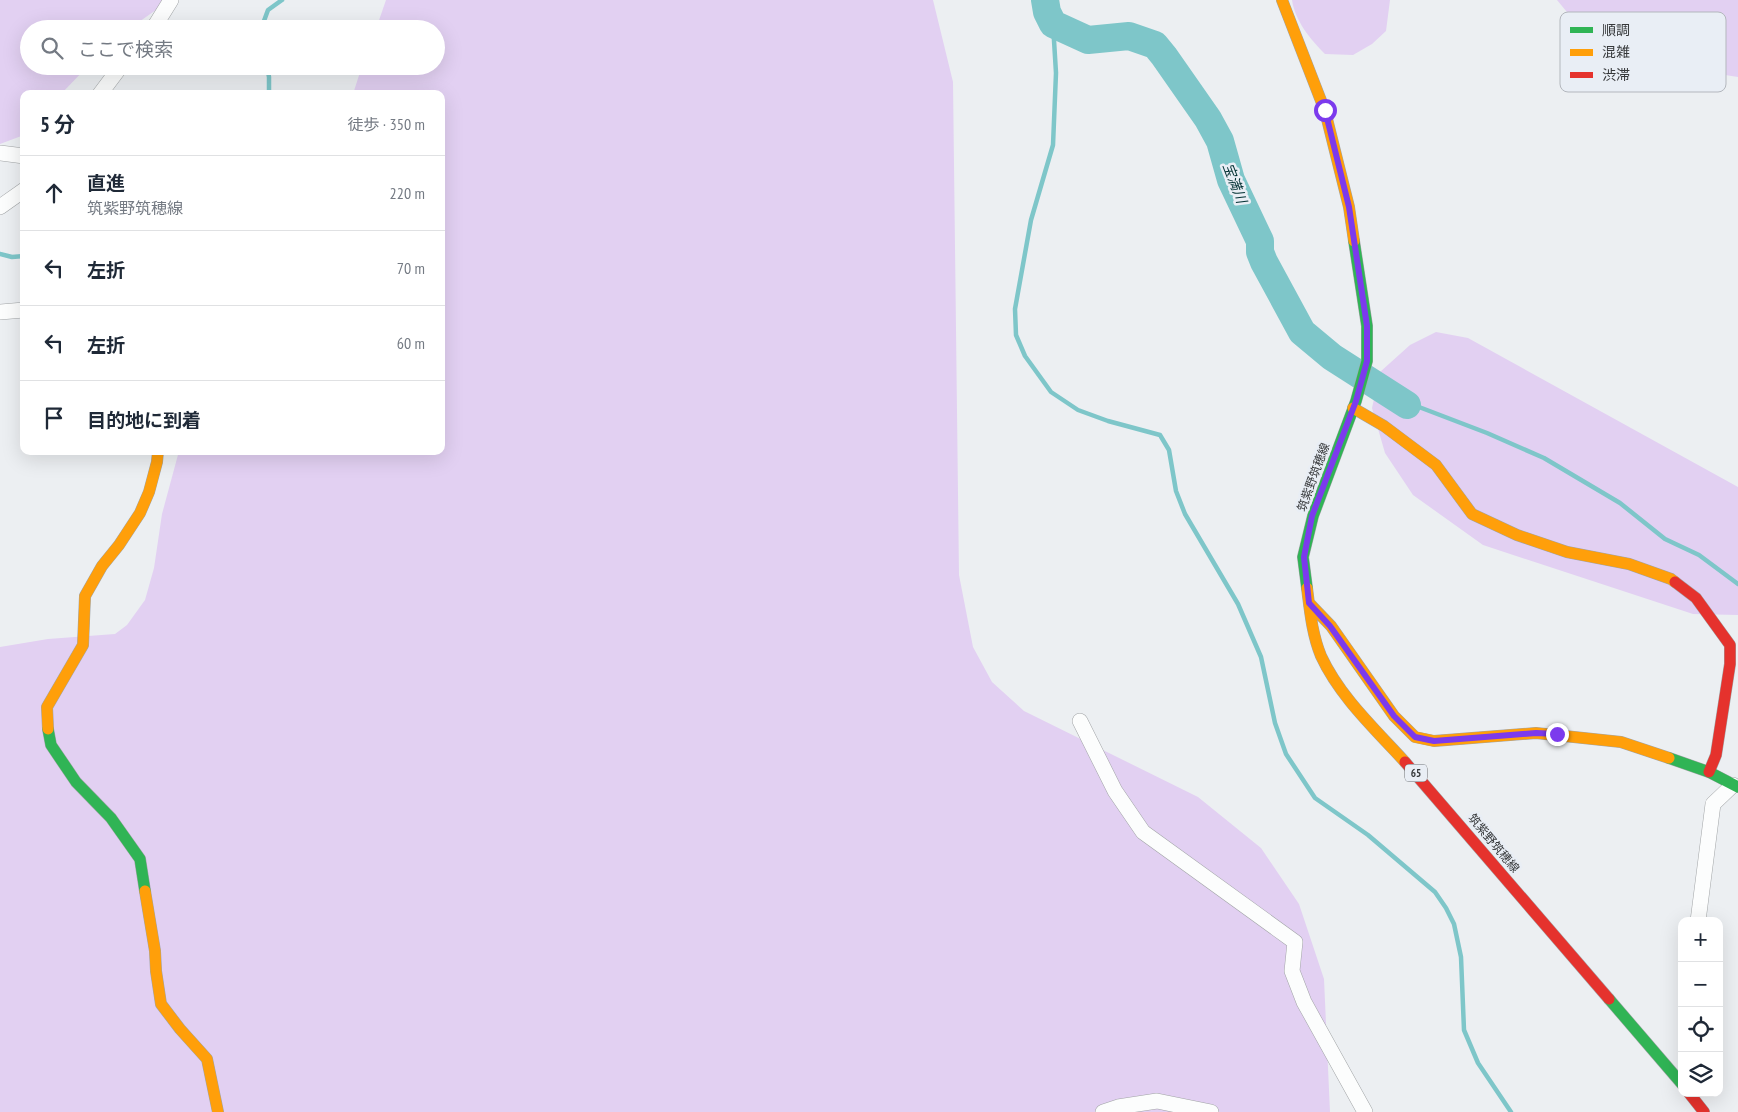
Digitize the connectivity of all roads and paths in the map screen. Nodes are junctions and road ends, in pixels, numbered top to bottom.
1 (171, 0) edge
2 (1282, 0) edge
3 (159, 20) edge
4 (114, 75) edge
5 (103, 90) edge
6 (0, 153) edge
7 (20, 156) edge
8 (20, 193) edge
9 (0, 207) edge
10 (20, 310) edge
11 (0, 312) edge
12 (1355, 405) junction
13 (158, 455) edge
14 (1309, 603) junction
15 (1080, 721) dead end
16 (1708, 772) junction
17 (1735, 786) edge
18 (1699, 917) edge
19 (1678, 1079) edge
20 (218, 1112) edge
21 (1103, 1112) edge
22 (1211, 1112) edge
23 (1365, 1112) edge

1 - 3 street
2 - 12 street, 筑紫野筑穂線 / 65
4 - 5 street
6 - 7 street
8 - 9 street
10 - 11 street
12 - 14 street, 筑紫野筑穂線 / 65
12 - 16 street
13 - 20 street
14 - 16 street
14 - 19 street, 筑紫野筑穂線 / 65
15 - 23 street
16 - 17 street
17 - 18 street
21 - 22 street

